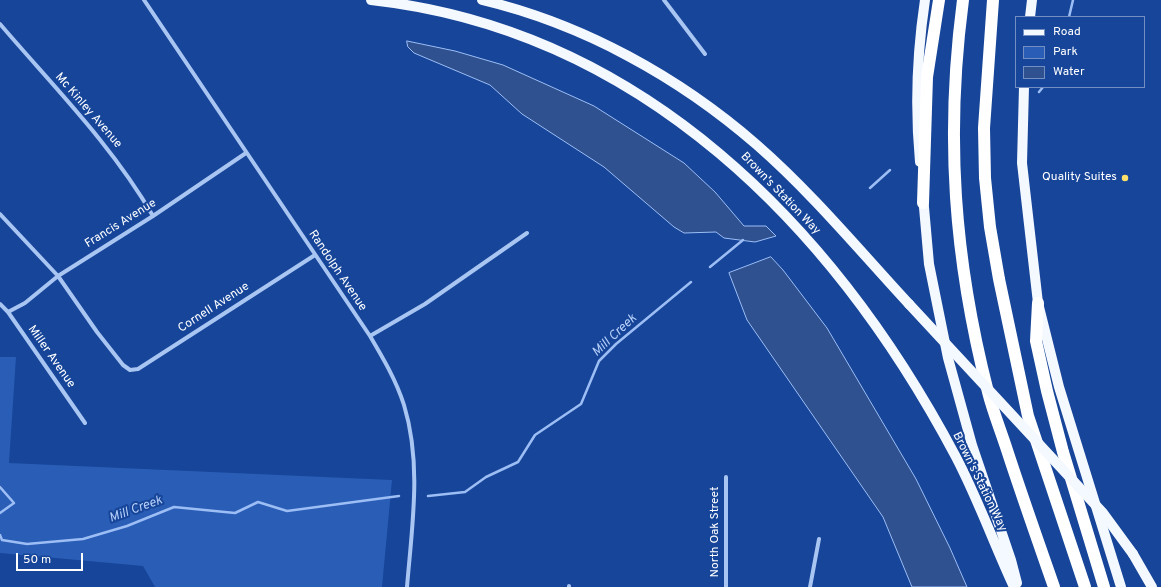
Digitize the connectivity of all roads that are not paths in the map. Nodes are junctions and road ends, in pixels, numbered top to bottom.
1 (144, 0) edge
2 (371, 0) edge
3 (482, 0) edge
4 (664, 0) edge
5 (925, 0) edge
6 (939, 0) edge
7 (962, 0) edge
8 (993, 0) edge
9 (1032, 0) edge
10 (1030, 16) edge
11 (0, 24) edge
12 (705, 54) dead end
13 (1024, 88) edge
14 (246, 153) junction
15 (923, 203) junction
16 (0, 214) edge
17 (154, 216) junction
18 (526, 233) dead end
19 (315, 255) junction
20 (58, 276) junction
21 (1038, 303) junction
22 (0, 304) edge
23 (8, 312) junction
24 (370, 336) junction
25 (85, 423) dead end
26 (726, 477) dead end
27 (819, 539) dead end
28 (407, 587) edge
29 (726, 587) edge
30 (810, 587) edge
31 (1014, 587) edge
32 (1018, 587) edge
33 (1054, 587) edge
34 (1085, 587) edge
35 (1104, 587) edge
36 (1121, 587) edge
37 (1152, 587) edge

1 - 14 street, Randolph Avenue
2 - 31 main road, Brown's Station Way
3 - 37 main road, Brown's Station Way, bridge
4 - 12 street
5 - 15 main road
6 - 15 highway
7 - 33 highway
8 - 34 highway
9 - 10 main road
11 - 17 street, Mc Kinley Avenue
13 - 21 main road
14 - 17 street, Francis Avenue
14 - 19 street, Randolph Avenue
15 - 32 main road
16 - 20 street
17 - 20 street, Francis Avenue
18 - 24 street
19 - 20 street, Cornell Avenue
19 - 24 street, Randolph Avenue
20 - 23 street, Francis Avenue
21 - 35 highway
21 - 36 main road
22 - 23 street, Miller Avenue
23 - 25 street, Miller Avenue
24 - 28 street, Randolph Avenue
26 - 29 street, North Oak Street
27 - 30 street

